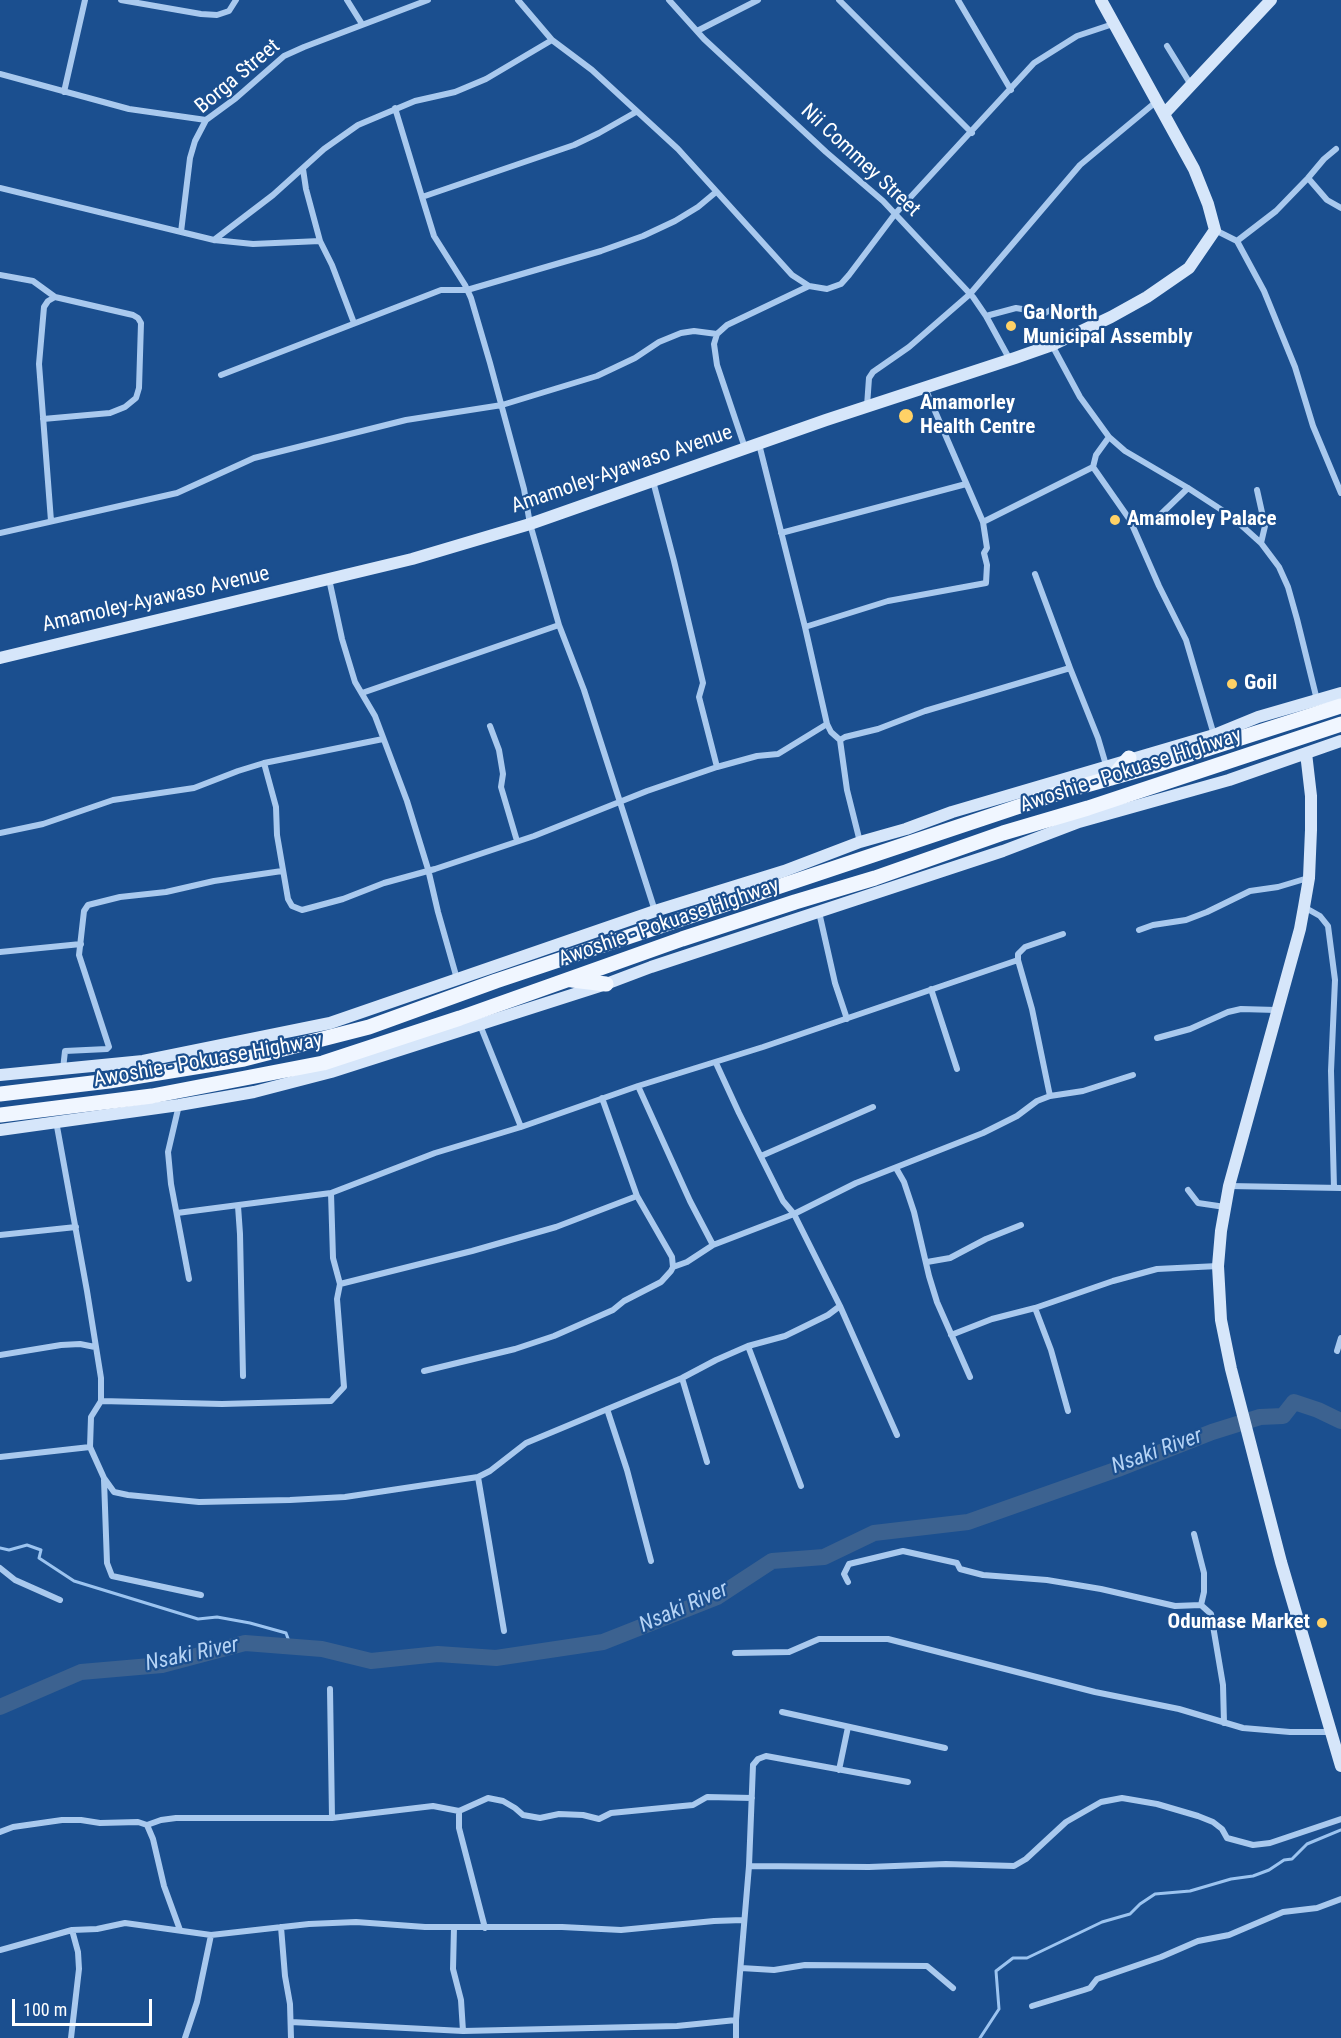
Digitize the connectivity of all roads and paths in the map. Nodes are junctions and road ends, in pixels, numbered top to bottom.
1 (85, 0) edge
2 (122, 0) edge
3 (236, 0) edge
4 (347, 0) edge
5 (428, 0) edge
6 (518, 0) edge
7 (669, 0) edge
8 (758, 0) edge
9 (839, 0) edge
10 (958, 0) edge
11 (1101, 0) edge
12 (1271, 0) edge
13 (362, 24) junction
14 (1113, 24) junction
15 (697, 31) junction
16 (552, 40) junction
17 (1167, 46) dead end
18 (0, 74) edge
19 (1191, 85) junction
20 (1011, 90) junction
21 (64, 92) junction
22 (1158, 100) junction
23 (395, 108) junction
24 (636, 112) junction
25 (1165, 113) junction
26 (206, 120) junction
27 (972, 133) junction
28 (1336, 149) dead end
29 (303, 169) junction
30 (1308, 178) junction
31 (0, 188) edge
32 (716, 192) junction
33 (422, 197) junction
34 (1341, 208) edge
35 (895, 214) junction
36 (1215, 230) junction
37 (181, 232) junction
38 (214, 240) junction
39 (320, 241) junction
40 (1237, 241) junction
41 (0, 275) edge
42 (809, 286) junction
43 (467, 290) junction
44 (970, 294) junction
45 (55, 297) junction
46 (1052, 309) dead end
47 (986, 316) junction
48 (354, 323) junction
49 (717, 334) junction
50 (1052, 345) junction
51 (1010, 360) junction
52 (221, 375) dead end
53 (924, 387) junction
54 (502, 405) junction
55 (867, 406) junction
56 (43, 419) junction
57 (1109, 437) junction
58 (759, 443) junction
59 (745, 448) junction
60 (1093, 467) junction
61 (652, 481) junction
62 (966, 484) junction
63 (1188, 488) junction
64 (1257, 490) dead end
65 (1341, 493) edge
66 (1130, 520) junction
67 (51, 521) junction
68 (982, 522) junction
69 (530, 524) junction
70 (0, 533) edge
71 (781, 533) junction
72 (1261, 543) junction
73 (1035, 574) dead end
74 (329, 579) junction
75 (559, 625) junction
76 (805, 627) junction
77 (0, 658) edge
78 (1070, 668) junction
79 (362, 693) junction
80 (1341, 693) edge
81 (1317, 700) junction
82 (1341, 706) edge
83 (827, 724) junction
84 (1341, 724) edge
85 (490, 726) dead end
86 (1214, 735) junction
87 (383, 739) junction
88 (840, 740) junction
89 (1341, 741) edge
90 (1306, 753) junction
91 (1129, 758) joint
92 (264, 763) junction
93 (717, 767) junction
94 (1109, 771) junction
95 (619, 803) junction
96 (0, 833) edge
97 (518, 841) junction
98 (860, 842) junction
99 (428, 869) junction
100 (282, 871) junction
101 (1309, 878) junction
102 (1304, 907) junction
103 (655, 911) junction
104 (819, 911) junction
105 (1139, 930) dead end
106 (1063, 934) dead end
107 (81, 944) junction
108 (0, 952) edge
109 (1018, 960) junction
110 (457, 979) junction
111 (569, 980) junction
112 (606, 984) junction
113 (931, 989) junction
114 (1338, 996) edge
115 (1276, 1010) junction
116 (847, 1019) junction
117 (479, 1024) junction
118 (1157, 1038) dead end
119 (716, 1063) junction
120 (957, 1069) dead end
121 (63, 1070) junction
122 (1132, 1075) dead end
123 (0, 1076) edge
124 (109, 1081) junction
125 (638, 1086) junction
126 (0, 1094) edge
127 (1050, 1096) junction
128 (602, 1098) junction
129 (105, 1101) junction
130 (179, 1105) junction
131 (873, 1107) dead end
132 (0, 1115) edge
133 (56, 1121) junction
134 (521, 1127) junction
135 (0, 1130) edge
136 (761, 1156) junction
137 (896, 1167) junction
138 (1229, 1186) junction
139 (1337, 1188) edge
140 (1188, 1190) dead end
141 (331, 1193) junction
142 (638, 1196) junction
143 (238, 1206) junction
144 (1226, 1207) junction
145 (177, 1213) junction
146 (794, 1214) junction
147 (1021, 1225) dead end
148 (76, 1227) junction
149 (0, 1235) edge
150 (713, 1245) junction
151 (927, 1262) junction
152 (1218, 1266) junction
153 (673, 1268) junction
154 (189, 1279) dead end
155 (340, 1284) junction
156 (840, 1306) junction
157 (1035, 1308) junction
158 (951, 1335) junction
159 (1341, 1338) edge
160 (748, 1346) junction
161 (95, 1347) junction
162 (1337, 1351) dead end
163 (0, 1355) edge
164 (424, 1371) dead end
165 (243, 1376) dead end
166 (970, 1377) dead end
167 (682, 1378) junction
168 (101, 1401) junction
169 (607, 1409) junction
170 (1068, 1411) dead end
171 (897, 1435) dead end
172 (90, 1447) junction
173 (0, 1457) edge
174 (707, 1462) dead end
175 (478, 1477) junction
176 (104, 1478) junction
177 (801, 1486) dead end
178 (1194, 1534) dead end
179 (651, 1562) dead end
180 (0, 1568) edge
181 (848, 1582) dead end
182 (201, 1595) dead end
183 (60, 1600) dead end
184 (1201, 1605) junction
185 (504, 1631) dead end
186 (735, 1653) dead end
187 (330, 1689) dead end
188 (782, 1712) dead end
189 (1224, 1723) junction
190 (848, 1727) junction
191 (1329, 1732) junction
192 (945, 1748) dead end
193 (1341, 1764) edge
194 (839, 1770) junction
195 (908, 1782) dead end
196 (752, 1798) junction
197 (459, 1811) junction
198 (332, 1818) junction
199 (1341, 1819) edge
200 (147, 1825) junction
201 (0, 1832) edge
202 (749, 1866) junction
203 (1341, 1899) edge
204 (743, 1920) junction
205 (281, 1927) junction
206 (454, 1928) junction
207 (485, 1928) junction
208 (72, 1930) junction
209 (180, 1930) junction
210 (211, 1935) junction
211 (0, 1950) edge
212 (741, 1968) junction
213 (953, 1988) dead end
214 (1032, 2006) dead end
215 (736, 2020) junction
216 (291, 2022) junction
217 (463, 2031) junction
218 (70, 2038) edge
219 (185, 2038) edge
220 (291, 2038) edge
221 (736, 2038) edge

1 - 21 street
2 - 3 street
4 - 13 street
5 - 13 street, Borga Street
6 - 16 street
7 - 15 street, Nii Commey Street
8 - 15 street
9 - 27 street
10 - 20 street
11 - 14 street
12 - 19 street
13 - 26 street, Borga Street
14 - 20 street
14 - 22 street
15 - 35 street, Nii Commey Street
16 - 23 street
16 - 24 street
17 - 19 street
18 - 21 street
19 - 25 street
20 - 27 street
21 - 26 street
22 - 25 street
22 - 44 street
23 - 29 street
23 - 33 street
24 - 32 street
24 - 33 street
25 - 36 street
26 - 37 street, Borga Street
27 - 35 street
28 - 30 street
29 - 38 street
29 - 39 street
30 - 34 street
30 - 40 street
31 - 37 street
32 - 42 street
32 - 43 street
33 - 43 street
35 - 42 street
35 - 44 street, Nii Commey Street
36 - 40 street
36 - 50 street, Amamoley-Ayawaso Avenue
37 - 38 street
38 - 39 street
39 - 48 street
40 - 65 street
41 - 45 street
42 - 49 street
43 - 48 street
43 - 54 street
44 - 47 street, Nii Commey Street
44 - 55 street
45 - 56 street
45 - 56 street
46 - 47 street
47 - 51 street, Nii Commey Street
48 - 52 street
49 - 54 street
49 - 59 street
50 - 51 street, Amamoley-Ayawaso Avenue
50 - 57 street
51 - 53 street, Amamoley-Ayawaso Avenue
53 - 55 street, Amamoley-Ayawaso Avenue
53 - 62 street
54 - 67 street
54 - 69 street
55 - 58 street, Amamoley-Ayawaso Avenue
56 - 67 street
57 - 60 street
57 - 63 street
58 - 59 street, Amamoley-Ayawaso Avenue
58 - 71 street
59 - 61 street, Amamoley-Ayawaso Avenue
60 - 66 street
60 - 68 street
61 - 69 street, Amamoley-Ayawaso Avenue
61 - 93 street
62 - 68 street
62 - 71 street
63 - 66 street
63 - 72 street
64 - 72 street
66 - 86 street
67 - 70 street
68 - 76 street
69 - 74 street, Amamoley-Ayawaso Avenue
69 - 75 street
71 - 76 street
72 - 81 street
73 - 78 street
74 - 77 street, Amamoley-Ayawaso Avenue
74 - 79 street
75 - 79 street
75 - 95 street
76 - 83 street
78 - 88 street
78 - 94 street
79 - 87 street
80 - 81 street
81 - 86 street
82 - 94 main road, Awoshie - Pokuase Highway
83 - 88 street
83 - 93 street
84 - 111 main road, Awoshie - Pokuase Highway
85 - 97 street
86 - 91 street
87 - 92 street
87 - 99 street
88 - 98 street
89 - 90 street
90 - 101 street
90 - 104 street
91 - 94 main road
92 - 96 street
92 - 100 street
93 - 95 street
94 - 98 street
94 - 124 main road, Awoshie - Pokuase Highway
95 - 97 street
95 - 103 street
97 - 99 street
98 - 103 street
99 - 100 street
99 - 110 street
100 - 107 street
101 - 102 street
101 - 105 street
102 - 114 street
102 - 115 street
103 - 110 street
104 - 112 street
104 - 116 street
106 - 109 street
107 - 108 street
107 - 121 street
109 - 113 street
109 - 127 street
110 - 121 street
111 - 112 main road
111 - 129 main road, Awoshie - Pokuase Highway
112 - 117 street
113 - 116 street
113 - 120 street
114 - 139 street
115 - 118 street
115 - 138 street
116 - 119 street
117 - 130 street
117 - 134 street
119 - 125 street
119 - 136 street
121 - 123 street
122 - 127 street
124 - 126 main road, Awoshie - Pokuase Highway
124 - 129 main road
125 - 128 street
125 - 150 street
127 - 137 street
128 - 134 street
128 - 142 street
129 - 132 main road, Awoshie - Pokuase Highway
130 - 133 street
130 - 145 street
131 - 136 street
133 - 135 street
133 - 148 street
134 - 141 street
136 - 146 street
137 - 146 street
137 - 151 street
138 - 139 street
138 - 144 street
140 - 144 street
141 - 143 street
141 - 155 street
142 - 153 street
142 - 155 street
143 - 145 street
143 - 165 street
144 - 152 street
145 - 154 street
146 - 150 street
146 - 156 street
147 - 151 street
148 - 149 street
148 - 161 street
150 - 153 street
151 - 158 street
152 - 157 street
152 - 191 street
153 - 164 street
155 - 168 street
156 - 160 street
156 - 171 street
157 - 158 street
157 - 170 street
158 - 166 street
159 - 162 street
160 - 167 street
160 - 177 street
161 - 163 street
161 - 168 street
167 - 169 street
167 - 174 street
168 - 172 street
169 - 175 street
169 - 179 street
172 - 173 street
172 - 176 street
175 - 176 street
175 - 185 street
176 - 182 street
178 - 184 street
180 - 183 street
181 - 184 street
184 - 189 street
186 - 189 street
187 - 198 street
188 - 190 street
189 - 191 street
190 - 192 street
190 - 194 street
191 - 193 street
194 - 195 street
194 - 196 street
196 - 197 street
196 - 202 street
197 - 198 street
197 - 207 street
198 - 200 street
199 - 202 street
200 - 201 street
200 - 209 street
202 - 204 street
203 - 214 street
204 - 207 street
204 - 212 street
205 - 206 street
205 - 210 street
205 - 216 street
206 - 207 street
206 - 217 street
208 - 209 street
208 - 211 street
208 - 218 street
209 - 210 street
210 - 219 street
212 - 213 street
212 - 215 street
215 - 217 street
215 - 221 street
216 - 217 street
216 - 220 street

